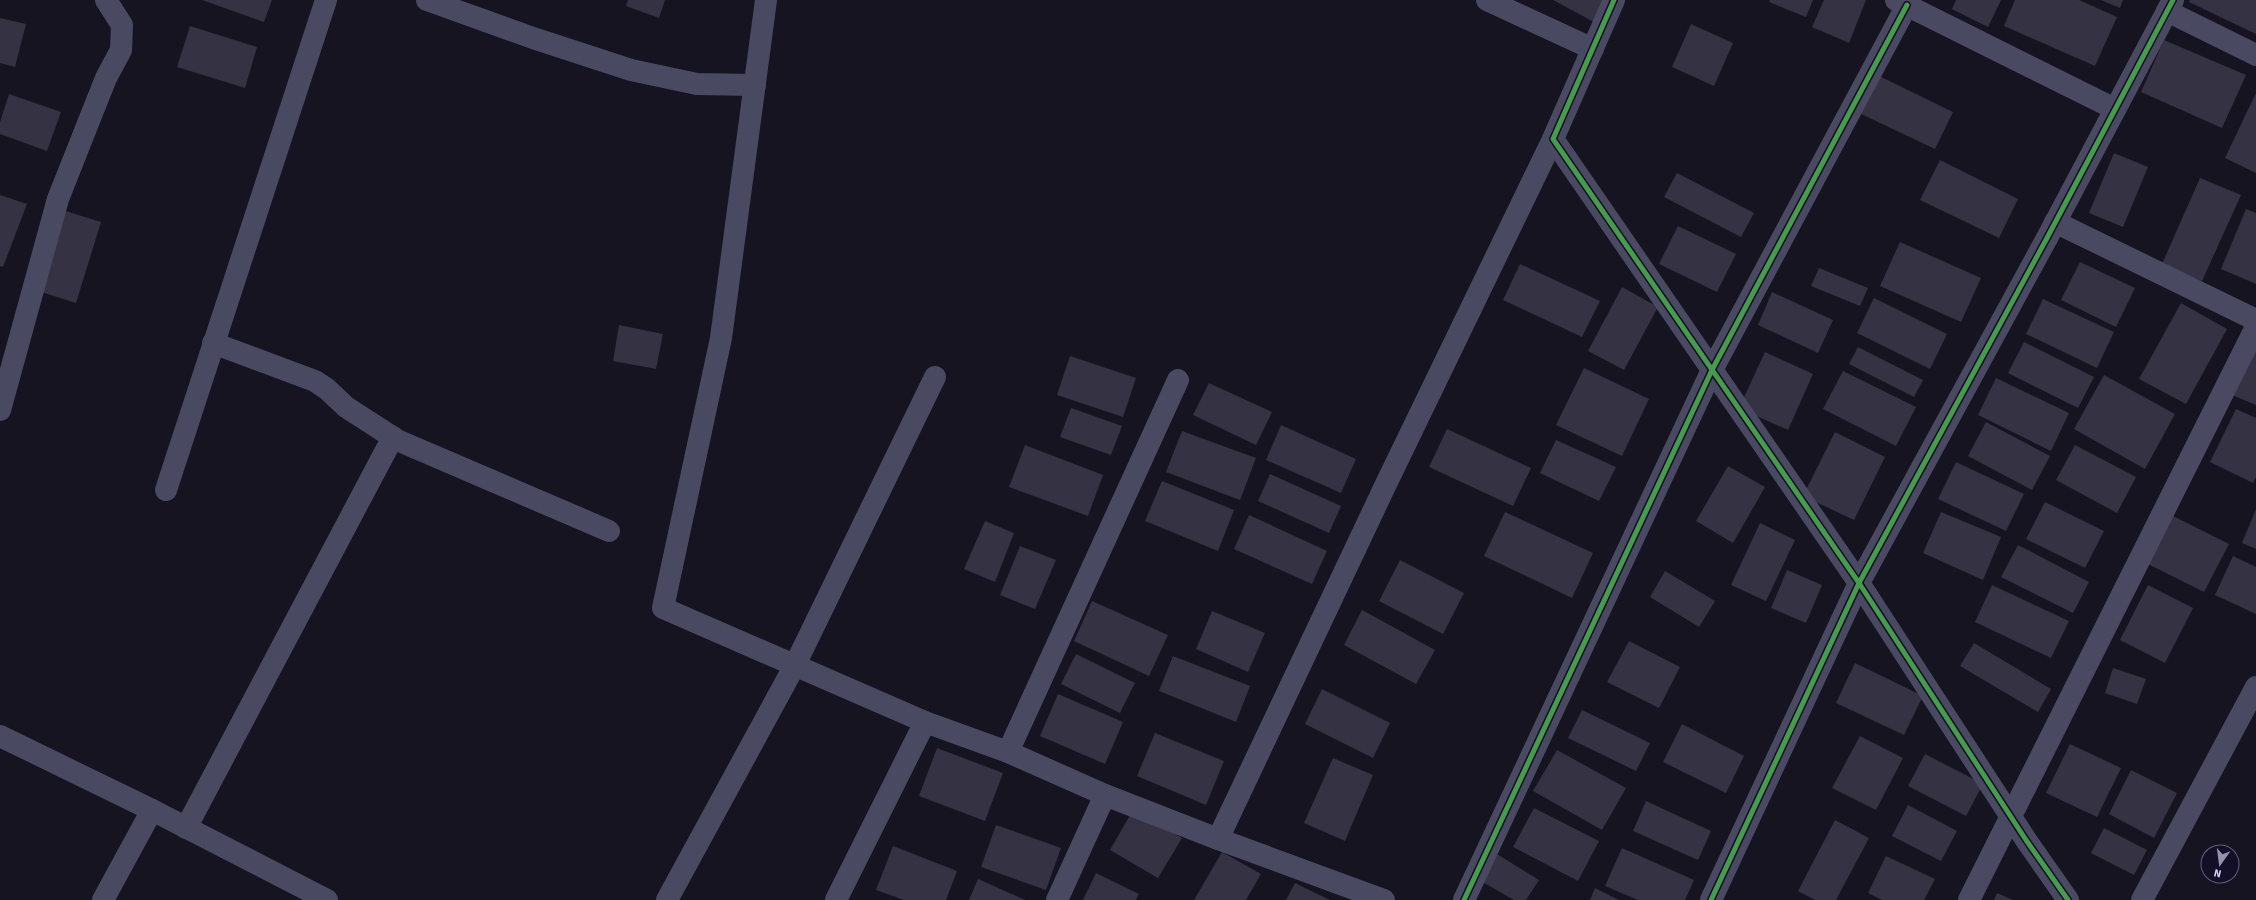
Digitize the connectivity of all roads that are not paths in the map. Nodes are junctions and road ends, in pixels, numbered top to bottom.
1 (106, 0) edge
2 (326, 0) edge
3 (427, 0) edge
4 (766, 0) edge
5 (1487, 0) edge
6 (1614, 0) edge
7 (1902, 3) edge
8 (2170, 6) edge
9 (1593, 49) junction
10 (2256, 55) edge
11 (755, 85) junction
12 (2115, 109) junction
13 (1553, 139) junction
14 (2055, 222) junction
15 (2256, 320) edge
16 (2256, 327) edge
17 (213, 344) junction
18 (1712, 370) junction
19 (934, 377) dead end
20 (1178, 380) dead end
21 (0, 410) edge
22 (393, 437) junction
23 (166, 490) dead end
24 (609, 531) dead end
25 (1859, 583) junction
26 (795, 665) junction
27 (2256, 687) edge
28 (925, 722) junction
29 (0, 736) edge
30 (1008, 752) junction
31 (1105, 795) junction
32 (152, 810) junction
33 (2010, 815) junction
34 (186, 828) junction
35 (1218, 839) junction
36 (103, 900) edge
37 (327, 900) edge
38 (667, 900) edge
39 (836, 900) edge
40 (1057, 900) edge
41 (1384, 900) edge
42 (1464, 900) edge
43 (1711, 900) edge
44 (1969, 900) edge
45 (2068, 900) edge
46 (2142, 900) edge

1 - 21 street
2 - 17 street
3 - 11 street
4 - 11 street
5 - 9 street
6 - 9 street
7 - 12 street
7 - 18 street
8 - 10 street
8 - 12 street
9 - 13 street
11 - 26 street
12 - 14 street
13 - 18 street
13 - 35 street
14 - 15 street
14 - 25 street
16 - 33 street
17 - 22 street
17 - 23 street
18 - 25 street
18 - 42 street
19 - 26 street
20 - 30 street
22 - 24 street
22 - 34 street
25 - 33 street
25 - 43 street
26 - 28 street
26 - 38 street
27 - 46 street
28 - 30 street
28 - 39 street
29 - 32 street
30 - 31 street
31 - 35 street
31 - 40 street
32 - 34 street
32 - 36 street
33 - 44 street
33 - 45 street
34 - 37 street
35 - 41 street

